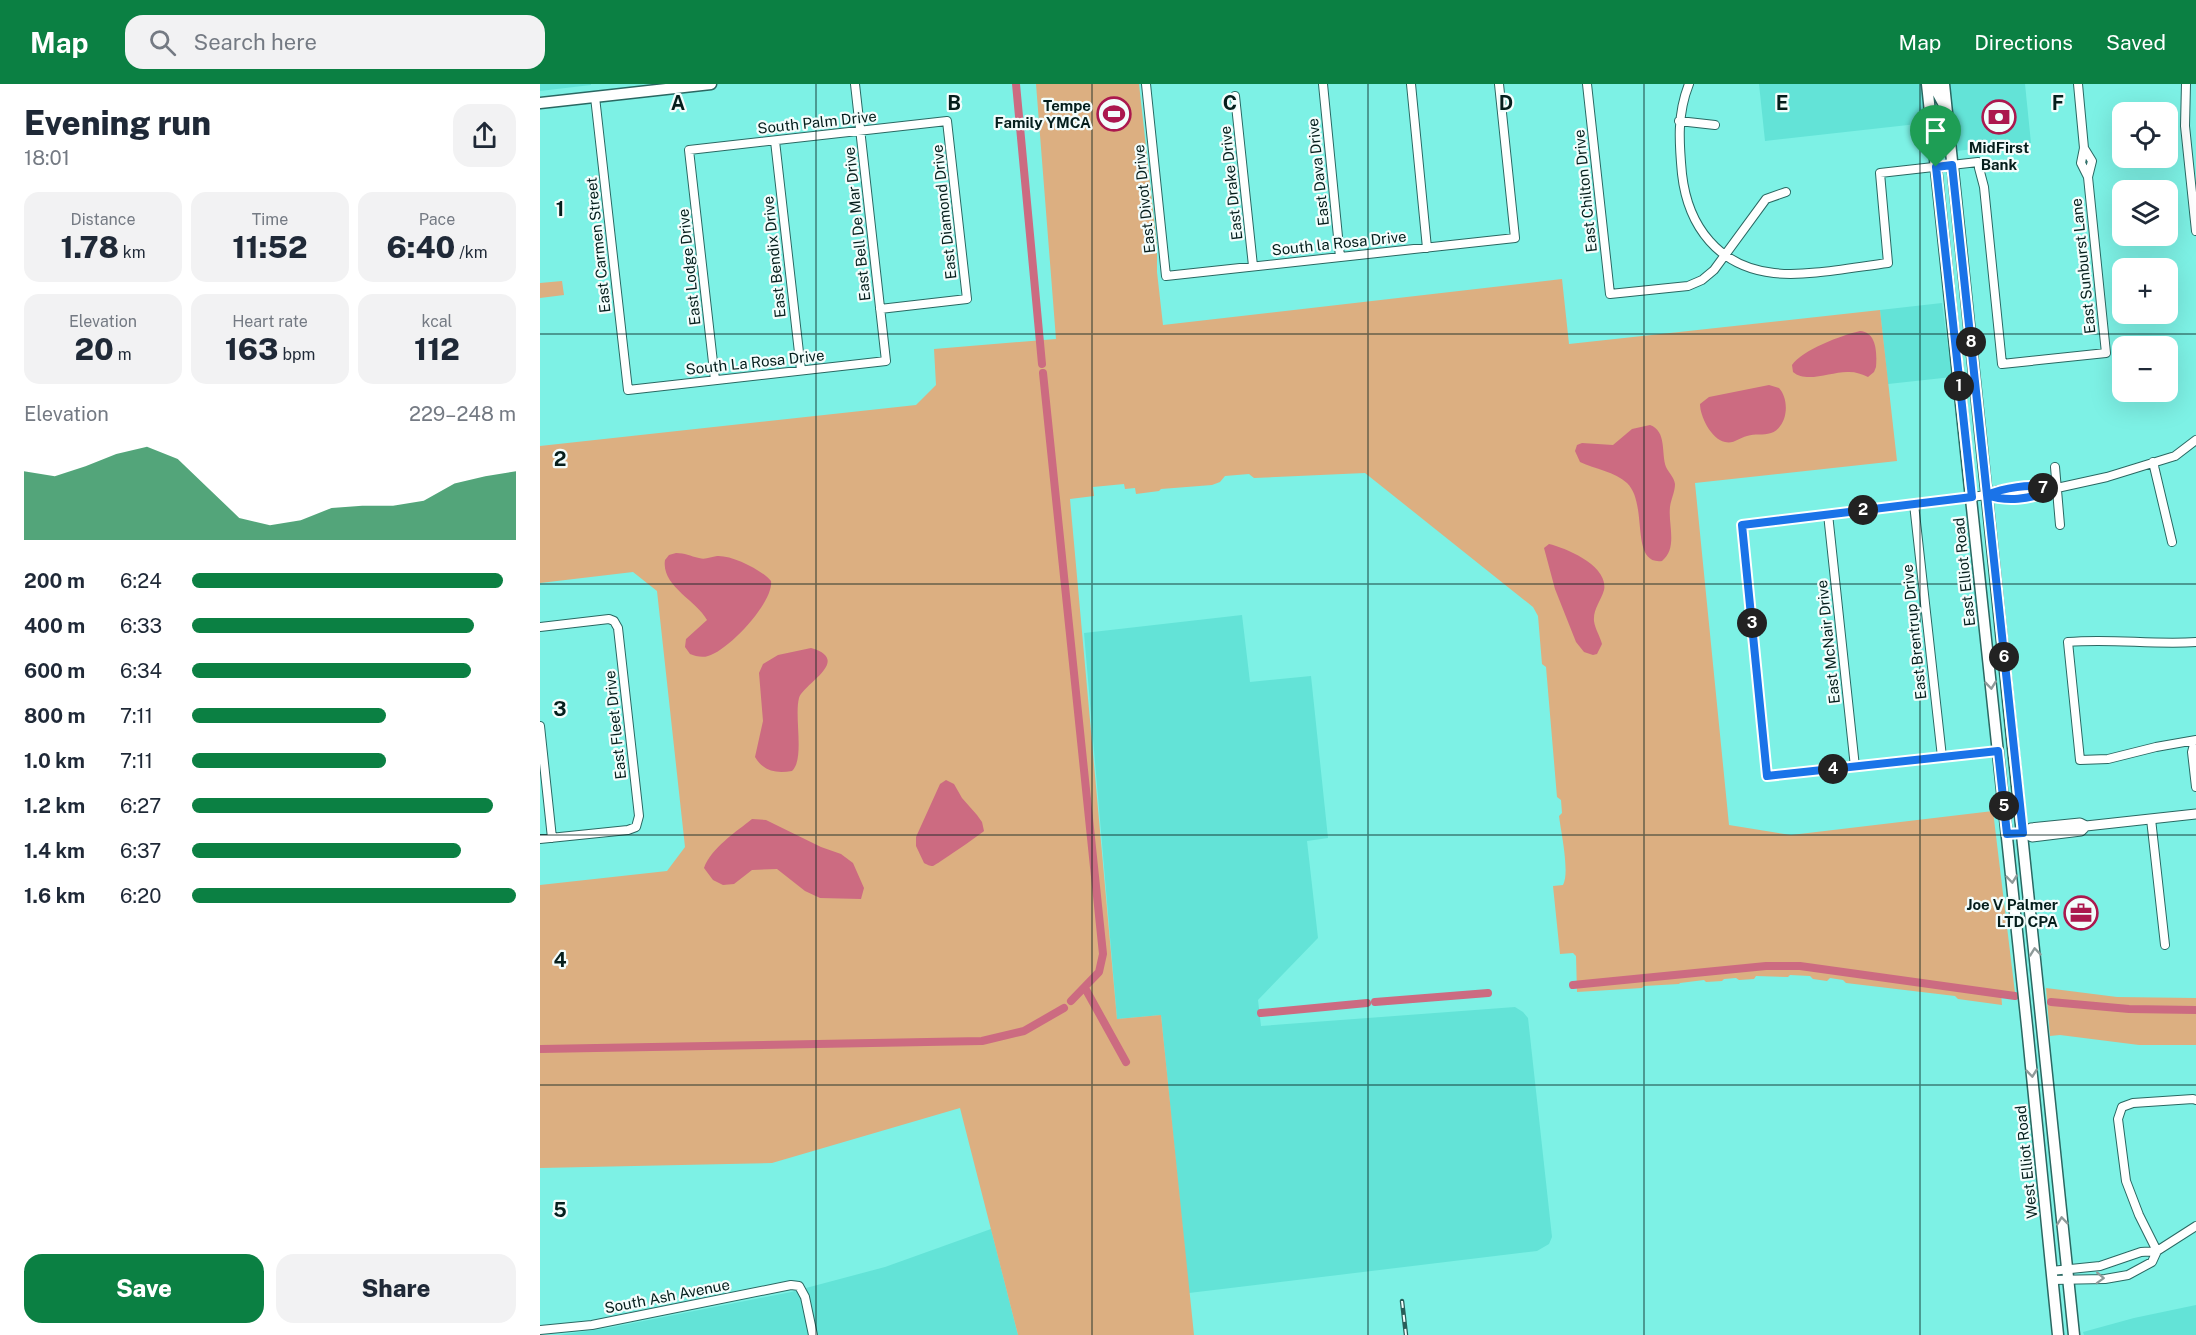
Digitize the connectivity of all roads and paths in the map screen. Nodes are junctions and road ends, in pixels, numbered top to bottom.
1 (711, 84) edge
2 (855, 84) edge
3 (1146, 84) edge
4 (1323, 84) edge
5 (1410, 84) edge
6 (1499, 84) edge
7 (1587, 84) edge
8 (1689, 84) edge
9 (1927, 84) edge
10 (1936, 84) edge
11 (1944, 84) edge
12 (2078, 84) edge
13 (2186, 84) edge
14 (1235, 96) dead end
15 (595, 97) junction
16 (540, 103) edge
17 (1946, 108) junction
18 (947, 121) joint
19 (1679, 121) junction
20 (1715, 125) dead end
21 (860, 131) junction
22 (775, 141) junction
23 (689, 150) joint
24 (1952, 165) junction
25 (1936, 167) junction
26 (2193, 179) edge
27 (1786, 192) dead end
28 (2196, 231) edge
29 (1427, 248) junction
30 (1726, 255) junction
31 (1340, 257) junction
32 (1253, 266) junction
33 (1166, 276) joint
34 (880, 309) junction
35 (886, 361) joint
36 (801, 370) junction
37 (715, 380) junction
38 (628, 390) joint
39 (1978, 411) junction
40 (1962, 412) junction
41 (2196, 440) edge
42 (2153, 462) junction
43 (2055, 467) dead end
44 (2024, 488) junction
45 (2057, 488) junction
46 (2047, 489) junction
47 (1987, 495) junction
48 (1972, 497) junction
49 (2025, 497) junction
50 (1914, 504) junction
51 (1828, 514) junction
52 (2060, 525) dead end
53 (2172, 542) dead end
54 (540, 627) edge
55 (2196, 642) edge
56 (540, 726) edge
57 (2196, 741) edge
58 (1998, 751) junction
59 (1942, 758) junction
60 (1855, 767) junction
61 (2195, 773) edge
62 (2196, 787) edge
63 (2196, 814) edge
64 (2151, 819) junction
65 (2023, 833) junction
66 (2007, 834) junction
67 (552, 838) junction
68 (540, 839) edge
69 (2165, 945) dead end
70 (2023, 985) joint
71 (2042, 1010) joint
72 (2196, 1100) edge
73 (2196, 1226) edge
74 (2157, 1251) junction
75 (2068, 1275) junction
76 (2052, 1276) junction
77 (592, 1325) junction
78 (540, 1330) edge
79 (593, 1335) edge
80 (813, 1335) edge
81 (2058, 1335) edge
82 (2074, 1335) edge

1 - 15 main road
2 - 21 street, East Bell De Mar Drive
3 - 33 street, East Divot Drive
4 - 31 street, East Dava Drive
5 - 29 street
6 - 29 street, South la Rosa Drive
7 - 30 street, East Chilton Drive
8 - 19 street
9 - 25 main road, East Elliot Road
10 - 17 main road
11 - 17 main road, East Elliot Road
12 - 24 street, East Sunburst Lane
13 - 26 street
14 - 32 street, East Drake Drive
15 - 16 main road
15 - 38 street, East Carmen Street
17 - 24 main road, East Elliot Road
18 - 21 street, South Palm Drive
18 - 34 street, East Diamond Drive
19 - 20 street
19 - 30 street
21 - 22 street, South Palm Drive
21 - 34 street, East Bell De Mar Drive
22 - 23 street, South Palm Drive
22 - 36 street, East Bendix Drive
23 - 37 street, East Lodge Drive
24 - 25 street
24 - 39 main road, East Elliot Road
25 - 30 street
25 - 40 main road, East Elliot Road
26 - 28 street
27 - 30 street
29 - 31 street, South la Rosa Drive
31 - 32 street, South la Rosa Drive
32 - 33 street, South la Rosa Drive
34 - 35 street, East Bell De Mar Drive
35 - 36 street, South La Rosa Drive
36 - 37 street, South La Rosa Drive
37 - 38 street, South La Rosa Drive
39 - 40 main road
39 - 47 main road, East Elliot Road
40 - 48 main road, East Elliot Road
41 - 42 street
42 - 45 street
42 - 53 street
43 - 45 street
44 - 46 street
44 - 47 street
44 - 49 street
45 - 46 street
45 - 52 street
46 - 49 street
47 - 48 street
47 - 49 street
47 - 65 main road, East Elliot Road
48 - 50 street
48 -> 58 main road, East Elliot Road
50 - 51 street
50 - 59 street, East Brentrup Drive
51 - 60 street, East McNair Drive
51 - 60 street
54 - 67 street, East Fleet Drive
55 - 57 street
56 - 67 street
57 - 61 street
58 - 59 street
58 - 66 main road, East Elliot Road
59 - 60 street
61 - 62 street
63 - 64 street
64 - 65 street
64 - 69 street
65 - 66 street
71 -> 65 main road, East Elliot Road
66 -> 70 main road, East Elliot Road
67 - 68 street
70 -> 76 main road, West Elliot Road
75 -> 71 main road, West Elliot Road
72 - 74 street
73 - 74 street
74 - 75 street
75 -> 74 street
75 - 76 street
75 - 82 main road, West Elliot Road
76 - 81 main road, West Elliot Road
77 - 78 street, South Ash Avenue
77 - 79 street
77 - 80 street, South Ash Avenue

